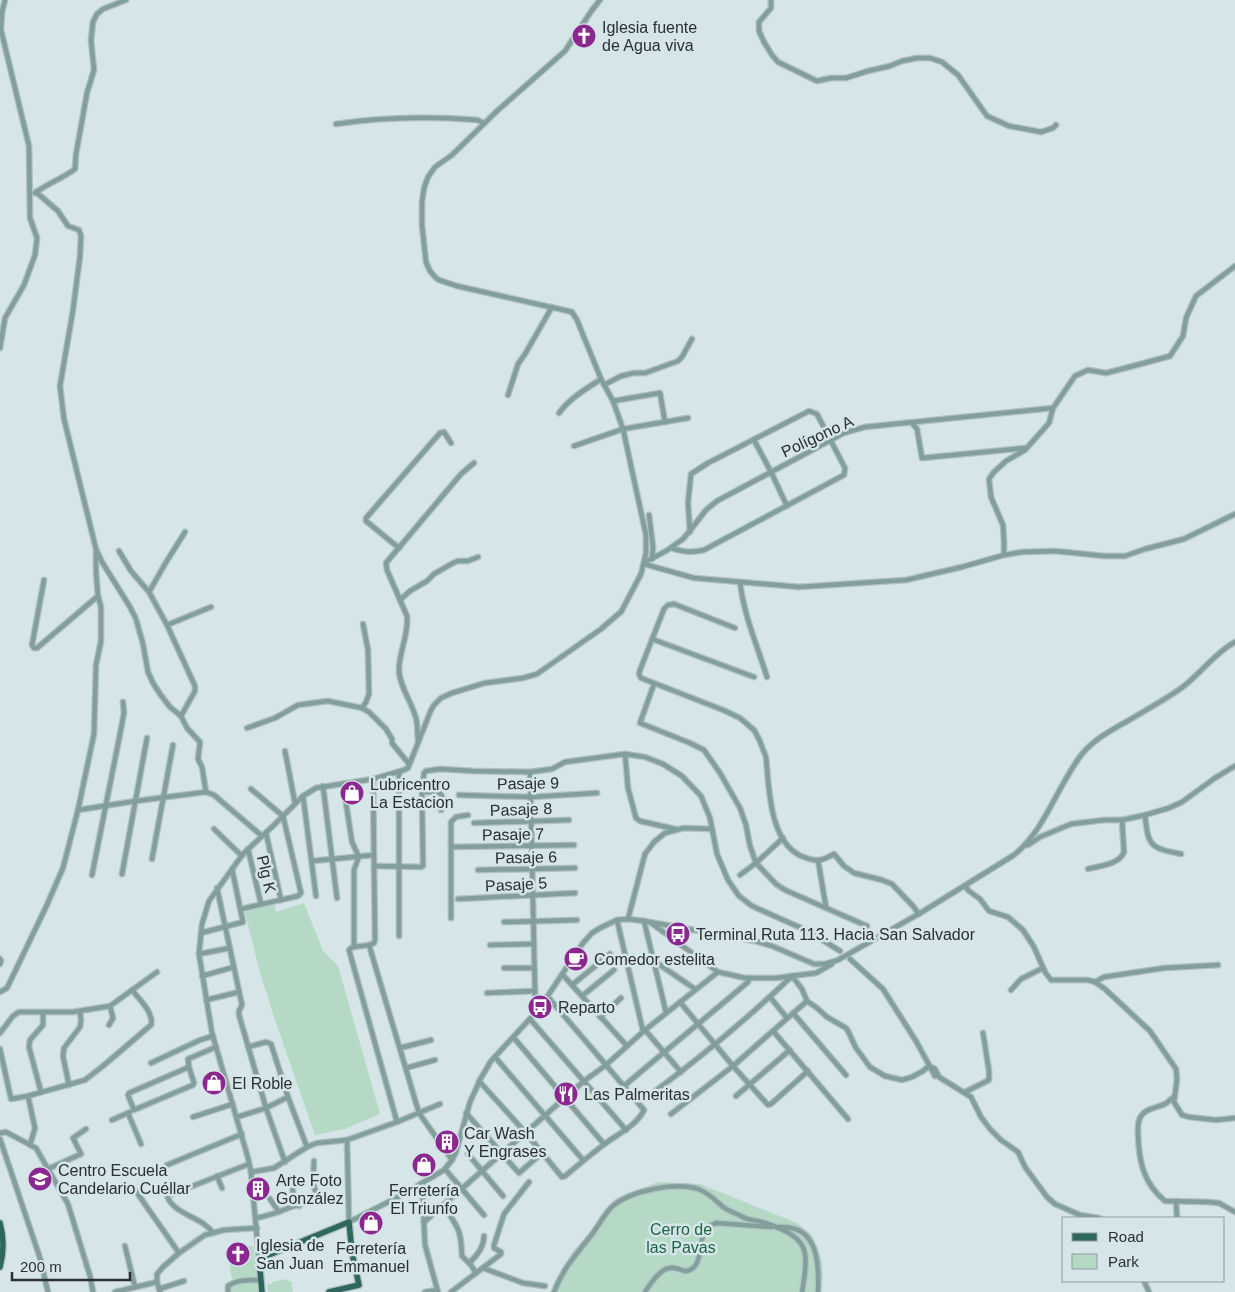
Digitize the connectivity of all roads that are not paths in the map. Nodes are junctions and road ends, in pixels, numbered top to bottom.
1 (5, 0) edge
2 (126, 0) edge
3 (600, 0) edge
4 (772, 0) edge
5 (484, 123) junction
6 (336, 124) dead end
7 (1056, 126) dead end
8 (36, 192) junction
9 (30, 197) junction
10 (1235, 266) edge
11 (552, 307) junction
12 (692, 339) dead end
13 (0, 348) edge
14 (601, 379) junction
15 (604, 384) junction
16 (508, 396) dead end
17 (613, 401) junction
18 (1053, 408) junction
19 (559, 413) dead end
20 (688, 418) dead end
21 (665, 422) junction
22 (912, 422) junction
23 (623, 429) junction
24 (754, 440) junction
25 (830, 441) junction
26 (451, 442) dead end
27 (574, 446) dead end
28 (1026, 448) junction
29 (474, 463) dead end
30 (771, 472) junction
31 (787, 506) junction
32 (1235, 514) edge
33 (648, 516) dead end
34 (185, 532) dead end
35 (690, 532) junction
36 (399, 548) junction
37 (671, 548) junction
38 (96, 549) junction
39 (119, 551) dead end
40 (1004, 555) junction
41 (478, 557) dead end
42 (652, 559) junction
43 (644, 563) junction
44 (44, 580) dead end
45 (740, 582) junction
46 (149, 592) junction
47 (98, 596) junction
48 (400, 600) junction
49 (211, 606) dead end
50 (362, 624) dead end
51 (167, 625) junction
52 (735, 628) dead end
53 (652, 639) junction
54 (1235, 642) edge
55 (754, 677) dead end
56 (767, 677) dead end
57 (654, 684) junction
58 (123, 702) dead end
59 (362, 708) junction
60 (181, 716) junction
61 (247, 728) dead end
62 (147, 738) dead end
63 (418, 742) junction
64 (173, 745) dead end
65 (285, 751) dead end
66 (626, 754) junction
67 (409, 764) junction
68 (1235, 766) edge
69 (399, 772) junction
70 (530, 772) junction
71 (373, 779) junction
72 (343, 784) junction
73 (323, 786) junction
74 (251, 788) dead end
75 (206, 792) junction
76 (422, 792) junction
77 (597, 793) dead end
78 (459, 795) dead end
79 (303, 796) junction
80 (163, 797) junction
81 (531, 797) junction
82 (136, 801) junction
83 (295, 803) junction
84 (106, 806) junction
85 (78, 810) junction
86 (441, 810) dead end
87 (468, 815) dead end
88 (1144, 815) junction
89 (283, 816) junction
90 (568, 820) dead end
91 (1122, 820) junction
92 (531, 821) junction
93 (474, 823) dead end
94 (214, 829) dead end
95 (712, 829) junction
96 (676, 830) junction
97 (264, 834) junction
98 (782, 838) junction
99 (574, 845) dead end
100 (1025, 845) junction
101 (532, 846) junction
102 (451, 847) junction
103 (248, 849) junction
104 (1181, 854) dead end
105 (374, 855) junction
106 (242, 856) junction
107 (358, 856) junction
108 (152, 859) dead end
109 (332, 859) junction
110 (818, 860) junction
111 (312, 861) junction
112 (756, 863) junction
113 (374, 866) junction
114 (399, 867) junction
115 (575, 868) dead end
116 (232, 869) junction
117 (1088, 869) dead end
118 (478, 870) dead end
119 (532, 870) junction
120 (122, 874) dead end
121 (92, 875) dead end
122 (740, 875) dead end
123 (965, 886) junction
124 (217, 888) junction
125 (575, 894) dead end
126 (533, 895) junction
127 (316, 896) dead end
128 (337, 898) dead end
129 (458, 899) dead end
130 (281, 900) junction
131 (261, 904) junction
132 (826, 907) junction
133 (241, 909) junction
134 (919, 914) junction
135 (451, 918) dead end
136 (628, 919) junction
137 (577, 920) dead end
138 (617, 920) junction
139 (533, 921) junction
140 (644, 921) junction
141 (504, 922) dead end
142 (650, 923) junction
143 (867, 926) dead end
144 (226, 927) junction
145 (201, 932) junction
146 (399, 936) dead end
147 (534, 944) junction
148 (369, 945) junction
149 (490, 945) dead end
150 (354, 946) junction
151 (230, 948) junction
152 (840, 951) dead end
153 (199, 954) junction
154 (610, 954) dead end
155 (0, 959) edge
156 (850, 959) dead end
157 (838, 960) junction
158 (654, 961) junction
159 (0, 964) edge
160 (1218, 966) dead end
161 (234, 968) junction
162 (504, 968) dead end
163 (534, 968) junction
164 (1043, 968) junction
165 (614, 970) dead end
166 (157, 972) dead end
167 (718, 972) junction
168 (562, 974) junction
169 (202, 976) junction
170 (792, 976) junction
171 (749, 978) junction
172 (1095, 982) junction
173 (572, 985) junction
174 (695, 989) junction
175 (132, 990) junction
176 (1011, 990) dead end
177 (535, 991) junction
178 (0, 992) edge
179 (239, 992) junction
180 (487, 993) dead end
181 (582, 996) junction
182 (548, 997) junction
183 (770, 997) junction
184 (621, 998) dead end
185 (206, 1000) junction
186 (807, 1001) junction
187 (680, 1002) junction
188 (110, 1006) junction
189 (539, 1009) junction
190 (80, 1011) junction
191 (666, 1012) junction
192 (43, 1013) junction
193 (793, 1013) junction
194 (600, 1017) junction
195 (787, 1018) junction
196 (530, 1019) junction
197 (699, 1024) junction
198 (109, 1025) dead end
199 (644, 1030) junction
200 (773, 1031) junction
201 (0, 1033) edge
202 (983, 1033) dead end
203 (212, 1036) junction
204 (514, 1038) junction
205 (431, 1040) dead end
206 (716, 1045) junction
207 (626, 1046) junction
208 (216, 1047) junction
209 (248, 1047) junction
210 (400, 1048) junction
211 (0, 1049) edge
212 (790, 1050) junction
213 (664, 1052) junction
214 (496, 1057) junction
215 (434, 1060) dead end
216 (151, 1063) dead end
217 (606, 1065) junction
218 (733, 1066) junction
219 (929, 1066) junction
220 (190, 1067) junction
221 (406, 1068) junction
222 (681, 1072) junction
223 (808, 1072) junction
224 (846, 1076) dead end
225 (935, 1076) dead end
226 (479, 1081) junction
227 (584, 1081) junction
228 (69, 1084) junction
229 (751, 1085) junction
230 (624, 1086) junction
231 (41, 1092) junction
232 (965, 1092) junction
233 (650, 1095) dead end
234 (28, 1096) junction
235 (736, 1096) dead end
236 (1174, 1097) junction
237 (288, 1098) junction
238 (564, 1098) junction
239 (233, 1104) junction
240 (440, 1104) dead end
241 (266, 1108) junction
242 (134, 1110) junction
243 (128, 1113) junction
244 (419, 1113) junction
245 (466, 1113) junction
246 (671, 1114) dead end
247 (545, 1115) junction
248 (193, 1117) dead end
249 (237, 1117) junction
250 (1235, 1118) edge
251 (848, 1119) dead end
252 (112, 1120) dead end
253 (397, 1122) junction
254 (86, 1129) dead end
255 (626, 1130) junction
256 (525, 1132) junction
257 (0, 1133) edge
258 (242, 1134) junction
259 (0, 1139) edge
260 (346, 1140) junction
261 (30, 1144) junction
262 (141, 1144) dead end
263 (604, 1144) junction
264 (307, 1147) junction
265 (496, 1148) dead end
266 (501, 1153) junction
267 (542, 1153) junction
268 (468, 1154) dead end
269 (314, 1160) dead end
270 (452, 1160) junction
271 (584, 1160) junction
272 (285, 1162) junction
273 (167, 1164) dead end
274 (249, 1164) junction
275 (48, 1169) junction
276 (446, 1169) junction
277 (482, 1170) junction
278 (251, 1172) junction
279 (217, 1176) junction
280 (292, 1176) dead end
281 (529, 1182) dead end
282 (422, 1183) junction
283 (133, 1187) dead end
284 (222, 1188) dead end
285 (462, 1188) junction
286 (503, 1196) dead end
287 (270, 1199) dead end
288 (1176, 1201) junction
289 (442, 1205) junction
290 (300, 1206) junction
291 (279, 1212) junction
292 (1235, 1212) edge
293 (484, 1215) dead end
294 (1093, 1217) edge
295 (1177, 1217) edge
296 (256, 1218) junction
297 (349, 1222) junction
298 (424, 1222) junction
299 (0, 1223) edge
300 (778, 1227) junction
301 (257, 1228) junction
302 (213, 1233) junction
303 (484, 1236) dead end
304 (125, 1246) dead end
305 (179, 1253) junction
306 (259, 1259) junction
307 (468, 1263) junction
308 (0, 1267) edge
309 (483, 1268) junction
310 (476, 1273) junction
311 (261, 1280) junction
312 (184, 1281) dead end
313 (157, 1282) junction
314 (359, 1285) junction
315 (545, 1286) dead end
316 (135, 1287) junction
317 (160, 1290) edge
318 (438, 1291) edge
319 (48, 1292) edge
320 (93, 1292) edge
321 (115, 1292) edge
322 (228, 1292) edge
323 (262, 1292) edge
324 (329, 1292) edge
325 (360, 1292) edge
326 (425, 1292) edge
327 (451, 1292) edge
328 (554, 1292) edge
329 (645, 1292) edge
330 (802, 1292) edge
331 (818, 1292) edge

1 - 9 street
2 - 8 street
3 - 5 street
4 - 7 street
5 - 6 street
5 - 11 street
8 - 9 street
8 - 38 street
9 - 13 street
10 - 18 street
11 - 14 street
11 - 16 street
12 - 15 street
14 - 15 street
14 - 19 street
15 - 17 street
17 - 21 street
17 - 23 street
18 - 22 street, Polígono A
18 - 28 street
20 - 21 street
21 - 23 street
22 - 25 street, Polígono A
22 - 28 street
23 - 27 street
23 - 43 street
24 - 25 street
24 - 30 street
24 - 35 street
25 - 30 street, Polígono A
25 - 31 street
26 - 36 street
28 - 40 street
29 - 36 street
30 - 31 street
30 - 35 street, Polígono A
31 - 37 street
32 - 40 street
33 - 42 street
34 - 46 street
35 - 37 street, Polígono A
36 - 48 street
37 - 42 street, Polígono A
38 - 47 street
38 - 60 street
39 - 46 street
40 - 45 street
41 - 48 street
42 - 43 street, Polígono A
43 - 45 street
43 - 63 street
44 - 47 street
45 - 56 street
46 - 51 street
47 - 85 street
48 - 63 street
49 - 51 street
50 - 59 street
51 - 60 street
52 - 53 street
53 - 55 street
53 - 57 street
54 - 100 street
57 - 98 street
57 - 112 street
58 - 84 street
59 - 61 street
59 - 67 street
60 - 75 street
62 - 82 street
63 - 67 street
64 - 80 street
65 - 83 street
66 - 70 street
66 - 95 street
66 - 96 street
67 - 69 street
68 - 88 street
69 - 71 street
69 - 114 street
70 - 76 street
70 - 81 street
71 - 72 street
71 - 105 street
72 - 73 street
72 - 107 street
73 - 79 street
73 - 109 street
74 - 89 street
75 - 80 street
75 - 97 street
76 - 86 street
76 - 114 street
77 - 81 street, Pasaje 9
78 - 81 street, Pasaje 9
79 - 83 street
79 - 111 street
80 - 82 street
80 - 108 street
81 - 92 street
82 - 84 street
82 - 120 street
83 - 89 street
84 - 85 street
84 - 121 street
85 - 178 street
87 - 102 street
88 - 91 street
88 - 104 street
89 - 97 street
89 - 130 street
90 - 92 street, Pasaje 8
91 - 100 street
91 - 117 street
92 - 93 street, Pasaje 8
92 - 101 street
94 - 106 street
95 - 96 street
95 - 152 street
96 - 136 street
97 - 103 street
97 - 130 street
98 - 110 street
98 - 112 street
99 - 101 street, Pasaje 7
100 - 123 street
101 - 102 street, Pasaje 7
101 - 119 street
102 - 135 street
103 - 106 street
103 - 131 street, Plg K
105 - 107 street
105 - 113 street
106 - 116 street
107 - 109 street
107 - 150 street
109 - 111 street
109 - 128 street
110 - 132 street
110 - 134 street
111 - 127 street
112 - 122 street
112 - 132 street
113 - 114 street
113 - 148 street
114 - 146 street
115 - 119 street, Pasaje 6
116 - 124 street
116 - 133 street
118 - 119 street, Pasaje 6
119 - 126 street
123 - 134 street
123 - 164 street
124 - 144 street
124 - 145 street
125 - 126 street, Pasaje 5
126 - 129 street, Pasaje 5
126 - 139 street
130 - 131 street
131 - 133 street
132 - 143 street
133 - 144 street
134 - 157 street
136 - 138 street
136 - 140 street
137 - 139 street
138 - 168 street
138 - 199 street
139 - 141 street
139 - 147 street
140 - 142 street
140 - 158 street
142 - 157 street
142 - 167 street
144 - 145 street
144 - 151 street
145 - 153 street
147 - 149 street
147 - 163 street
148 - 150 street
148 - 210 street
150 - 253 street
151 - 153 street
151 - 161 street
153 - 169 street
154 - 173 street
155 - 159 street
156 - 219 street
157 - 170 street
158 - 174 street
158 - 191 street
160 - 172 street
161 - 169 street
161 - 179 street
162 - 163 street
163 - 177 street
164 - 172 street
164 - 176 street
165 - 181 street
166 - 175 street
167 - 171 street
167 - 174 street
168 - 173 street
168 - 182 street
169 - 185 street
170 - 171 street
170 - 183 street
170 - 186 street
171 - 197 street
172 - 236 street
173 - 181 street
174 - 187 street
175 - 188 street
175 - 228 street
177 - 180 street
177 - 189 street
179 - 185 street
179 - 209 street
181 - 194 street
182 - 189 street
182 - 217 street
183 - 195 street
183 - 206 street
184 - 194 street
185 - 203 street
186 - 193 street
186 - 219 street
187 - 191 street
187 - 197 street
188 - 190 street
188 - 198 street
189 - 196 street
190 - 192 street
190 - 228 street
191 - 199 street
192 - 201 street
192 - 231 street
193 - 195 street
193 - 224 street
194 - 207 street
195 - 200 street
196 - 204 street
196 - 227 street
197 - 206 street
197 - 213 street
199 - 207 street
199 - 213 street
200 - 212 street
200 - 218 street
202 - 232 street
203 - 208 street
203 - 216 street
204 - 214 street
204 - 238 street
205 - 210 street
206 - 218 street
206 - 222 street
207 - 217 street
208 - 220 street
208 - 239 street
209 - 237 street
209 - 241 street
210 - 221 street
211 - 234 street
212 - 223 street
212 - 229 street
213 - 222 street
213 - 230 street
214 - 226 street
214 - 247 street
215 - 221 street
217 - 227 street
217 - 230 street
218 - 229 street
218 - 246 street
219 - 225 street
219 - 232 street
220 - 242 street
220 - 242 street
221 - 244 street
222 - 233 street
223 - 229 street
223 - 251 street
226 - 245 street
226 - 256 street
227 - 238 street
227 - 255 street
228 - 231 street
229 - 235 street
230 - 255 street
231 - 234 street
232 - 294 street
234 - 261 street
236 - 250 street
236 - 288 street
237 - 241 street
237 - 264 street
238 - 247 street
238 - 263 street
239 - 248 street
239 - 249 street
240 - 244 street
241 - 249 street
241 - 272 street
242 - 243 street
243 - 252 street
243 - 262 street
244 - 253 street
244 - 270 street
245 - 265 street
245 - 270 street
247 - 256 street
247 - 271 street
249 - 258 street
253 - 260 street
254 - 275 street
255 - 263 street
256 - 266 street
256 - 267 street
257 - 261 street
258 - 273 street
258 - 274 street
259 - 319 street
260 - 264 street
260 - 297 street
261 - 275 street
263 - 271 street
264 - 272 street
266 - 267 street
266 - 277 street
267 - 271 street
268 - 277 street
269 - 290 street
270 - 276 street
272 - 278 street
274 - 278 street
274 - 279 street
275 - 320 street
276 - 282 street
276 - 285 street
277 - 285 street
277 - 286 street
278 - 296 street
279 - 284 street
279 - 302 street
280 - 290 street
281 - 309 street
282 - 297 street
282 - 298 street
283 - 305 street
285 - 289 street
285 - 293 street
287 - 291 street
288 - 292 street
288 - 295 street
289 - 298 street
289 - 307 street
290 - 291 street
291 - 296 street
296 - 301 street
297 - 306 main road
297 - 314 main road
298 - 318 street
299 - 308 main road
300 - 328 street
300 - 329 street
300 - 330 street
300 - 331 street
301 - 302 street
301 - 306 street
302 - 305 street
303 - 307 street
304 - 316 street
305 - 313 street
306 - 311 main road
307 - 310 street
309 - 310 street
309 - 315 street
310 - 327 street
311 - 322 street
311 - 323 main road
312 - 317 street
313 - 316 street
313 - 317 street
314 - 324 main road
314 - 325 street
316 - 321 street
318 - 326 street

